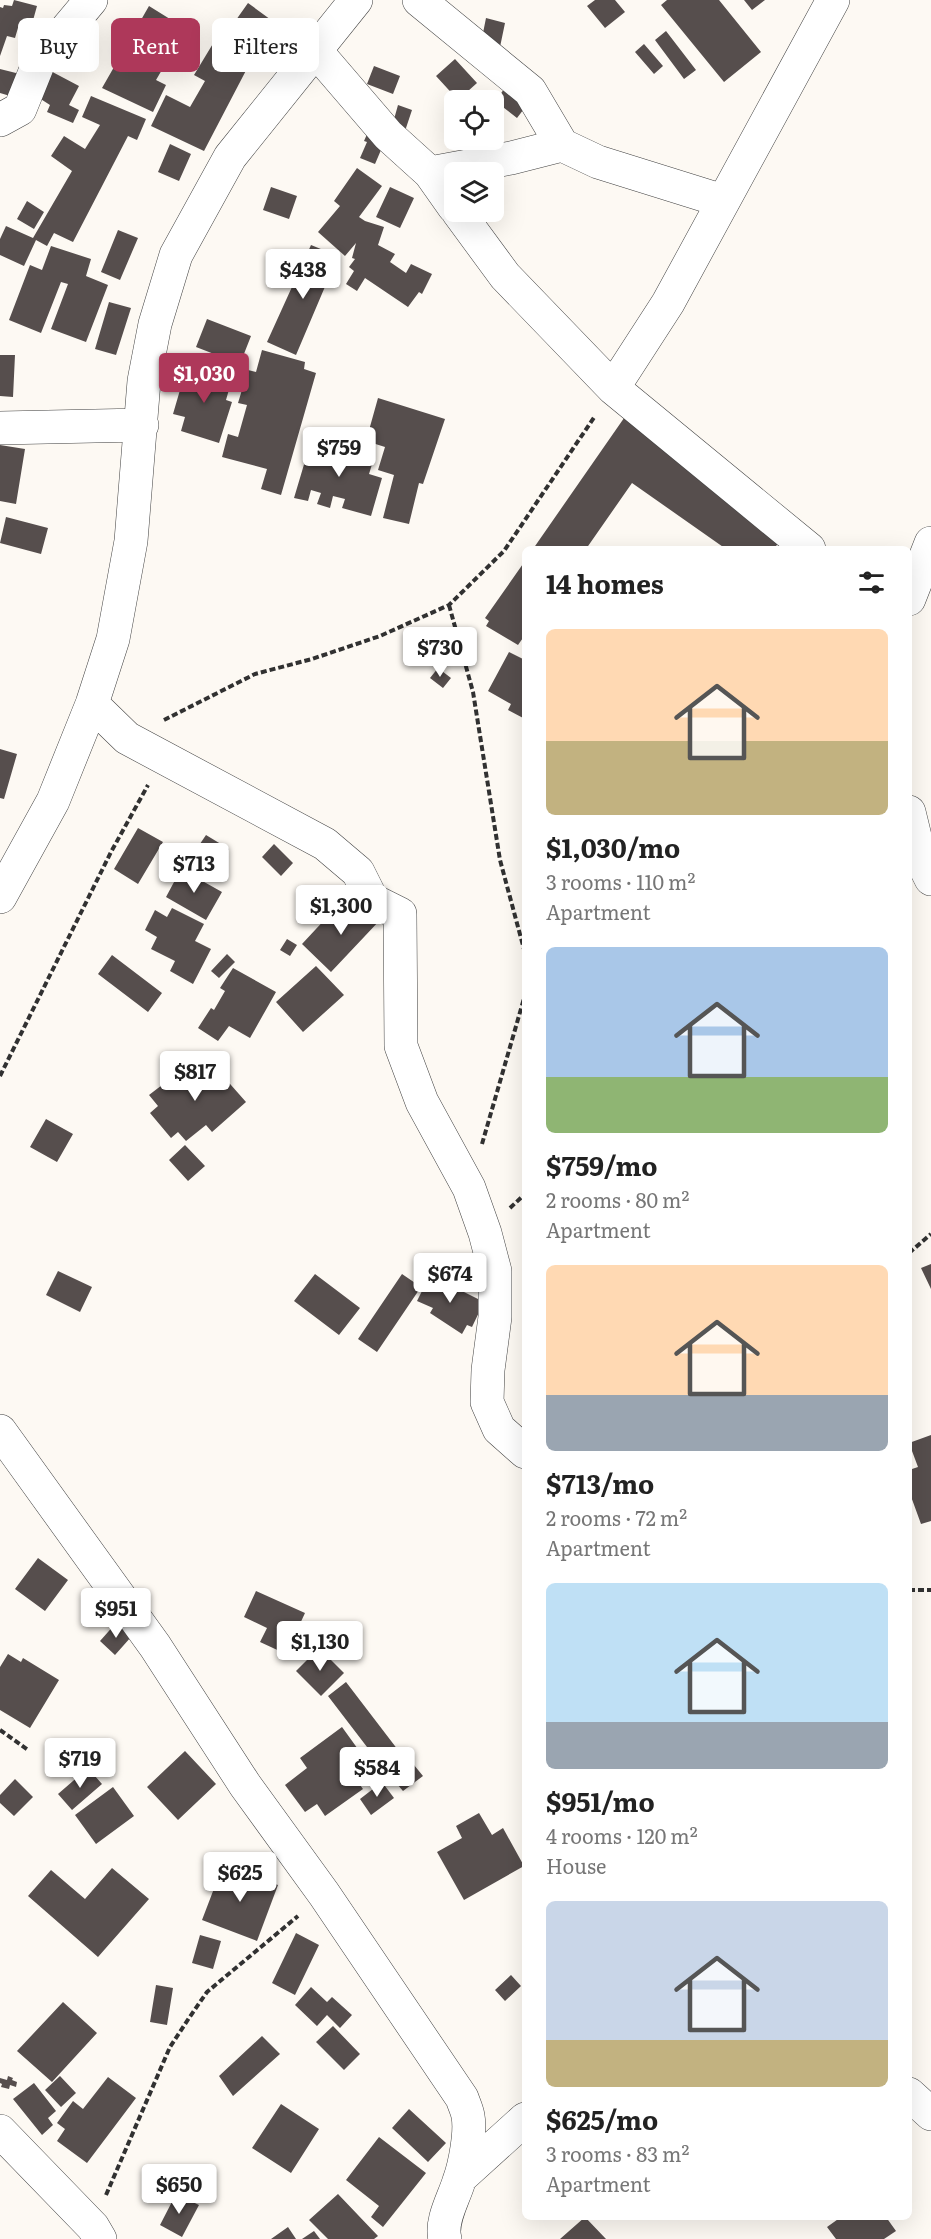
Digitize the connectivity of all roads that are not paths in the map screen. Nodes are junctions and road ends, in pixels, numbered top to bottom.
1 (91, 0) edge
2 (357, 0) edge
3 (419, 0) edge
4 (833, 0) edge
5 (319, 45) edge
6 (319, 55) edge
7 (298, 72) edge
8 (0, 120) edge
9 (562, 145) junction
10 (430, 173) junction
11 (444, 193) edge
12 (723, 201) junction
13 (465, 222) edge
14 (614, 388) junction
15 (142, 425) junction
16 (0, 428) edge
17 (931, 543) edge
18 (805, 546) edge
19 (912, 591) edge
20 (92, 704) junction
21 (912, 824) edge
22 (931, 879) edge
23 (0, 897) edge
24 (0, 1431) edge
25 (522, 1449) edge
26 (912, 2097) edge
27 (931, 2114) edge
28 (522, 2122) edge
29 (0, 2131) edge
30 (461, 2177) junction
31 (96, 2233) edge
32 (441, 2237) edge

1 - 8 street
2 - 5 street
3 - 9 street
4 - 12 street
6 - 10 street
7 - 15 street
9 - 10 street
9 - 12 street
10 - 11 street
12 - 14 street
13 - 14 street
14 - 18 street
15 - 16 street
15 - 20 street
17 - 19 street
20 - 23 street
20 - 25 street
21 - 22 street
24 - 30 street
26 - 27 street
28 - 30 street
29 - 31 street
30 - 32 street

